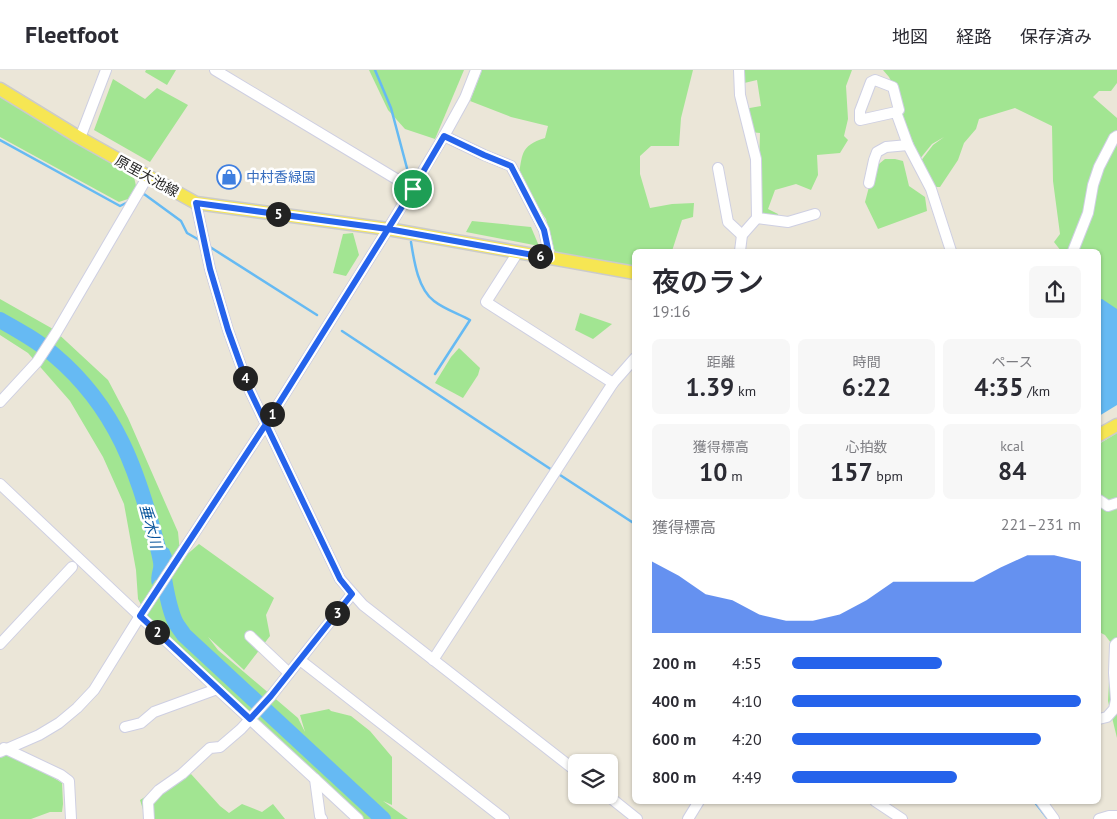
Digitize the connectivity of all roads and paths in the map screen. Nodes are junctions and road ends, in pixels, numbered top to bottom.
1 (106, 70) edge
2 (214, 70) edge
3 (476, 70) edge
4 (740, 70) edge
5 (0, 89) edge
6 (896, 112) junction
7 (444, 136) junction
8 (1117, 136) edge
9 (80, 138) junction
10 (908, 145) junction
11 (718, 168) dead end
12 (148, 176) junction
13 (869, 183) dead end
14 (413, 189) junction
15 (196, 203) junction
16 (814, 214) dead end
17 (757, 218) junction
18 (388, 229) junction
19 (742, 235) junction
20 (740, 249) edge
21 (950, 249) edge
22 (1074, 249) edge
23 (518, 252) junction
24 (550, 258) junction
25 (632, 272) edge
26 (632, 363) edge
27 (613, 383) junction
28 (0, 402) edge
29 (266, 424) junction
30 (1117, 425) edge
31 (1101, 434) edge
32 (1, 487) edge
33 (1101, 501) edge
34 (1117, 503) edge
35 (72, 567) dead end
36 (352, 594) junction
37 (141, 616) junction
38 (250, 636) dead end
39 (1117, 643) edge
40 (0, 644) edge
41 (300, 660) junction
42 (433, 660) junction
43 (289, 673) junction
44 (217, 689) junction
45 (252, 716) junction
46 (1101, 718) edge
47 (125, 727) dead end
48 (2, 749) edge
49 (568, 765) edge
50 (315, 779) junction
51 (618, 804) edge
52 (697, 804) edge
53 (880, 804) edge
54 (1043, 804) edge
55 (1117, 816) edge
56 (71, 819) edge
57 (149, 819) edge
58 (322, 819) edge
59 (358, 819) edge
60 (504, 819) edge
61 (638, 819) edge
62 (688, 819) edge
63 (902, 819) edge
64 (1054, 819) edge
65 (1099, 819) edge

1 - 9 street
2 - 14 street
3 - 7 street
4 - 17 street
5 - 9 main road, 原里大池線
6 - 6 street
6 - 10 street
7 - 14 street
7 - 24 street
8 - 22 street
9 - 12 main road, 原里大池線
10 - 13 street
10 - 21 street
11 - 19 street
12 - 15 main road, 原里大池線
12 - 28 street
14 - 18 street
15 - 18 main road, 原里大池線
15 - 29 street
16 - 17 street
17 - 19 street
18 - 23 main road, 原里大池線
18 - 29 street
19 - 20 street
23 - 24 main road, 原里大池線
23 - 27 street
24 - 25 main road, 原里大池線
26 - 27 street
27 - 42 street
29 - 36 street
29 - 37 street
30 - 31 main road
32 - 37 street
33 - 34 street
35 - 40 street
36 - 41 street
36 - 42 street
37 - 44 street
37 - 48 street
38 - 43 street
39 - 46 street
41 - 43 street
41 - 60 street
42 - 49 street
43 - 45 street
44 - 45 street
44 - 47 street
45 - 50 street
45 - 57 street
48 - 56 street
50 - 58 street
50 - 59 street
51 - 61 street
52 - 62 street
53 - 63 street
54 - 64 street
55 - 65 street

